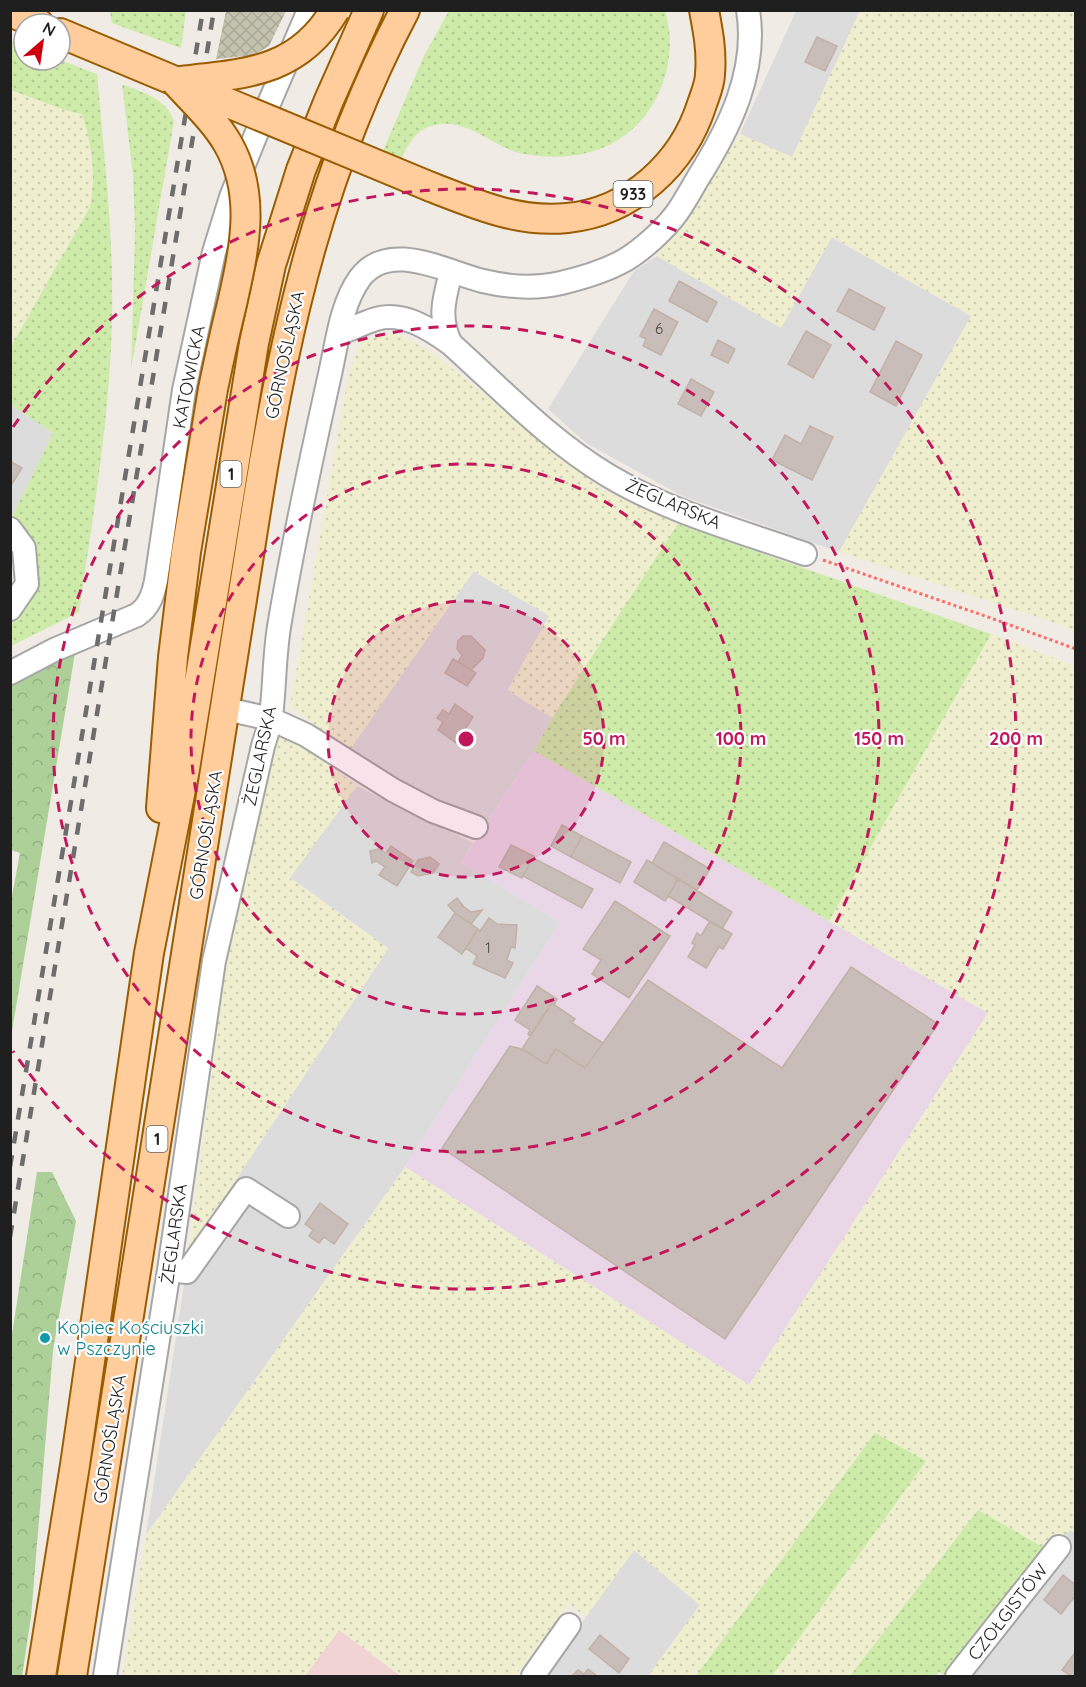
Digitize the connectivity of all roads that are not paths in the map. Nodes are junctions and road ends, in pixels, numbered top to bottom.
1 (309, 10) edge
2 (335, 10) edge
3 (369, 10) edge
4 (405, 10) edge
5 (704, 10) edge
6 (748, 10) edge
7 (72, 38) edge
8 (176, 81) junction
9 (451, 272) junction
10 (340, 333) junction
11 (451, 344) junction
12 (10, 529) edge
13 (805, 554) road end
14 (10, 609) edge
15 (10, 674) edge
16 (226, 709) junction
17 (271, 719) junction
18 (476, 827) dead end
19 (149, 953) junction
20 (288, 1216) dead end
21 (169, 1270) junction
22 (1059, 1547) dead end
23 (569, 1625) dead end
24 (41, 1677) edge
25 (72, 1677) edge
26 (105, 1677) edge
27 (533, 1677) edge
28 (957, 1677) edge

1 - 15 street, KATOWICKA
2 - 8 main road, bridge
3 - 19 main road, GÓRNOŚLĄSKA / 1
4 - 16 main road, GÓRNOŚLĄSKA / 1
5 - 8 main road, 933, bridge
6 - 9 street
7 - 8 main road, 933
8 - 19 main road, bridge
9 - 10 street
9 - 11 street
10 - 11 street, ŻEGLARSKA
10 - 17 street, ŻEGLARSKA
11 - 13 street, ŻEGLARSKA
12 - 14 street
16 - 17 street
16 - 25 main road, GÓRNOŚLĄSKA / 1
17 - 18 street
17 - 21 street, ŻEGLARSKA
19 - 24 main road, GÓRNOŚLĄSKA / 1
20 - 21 street
21 - 26 street, ŻEGLARSKA
22 - 28 street, CZOŁGISTÓW
23 - 27 street

